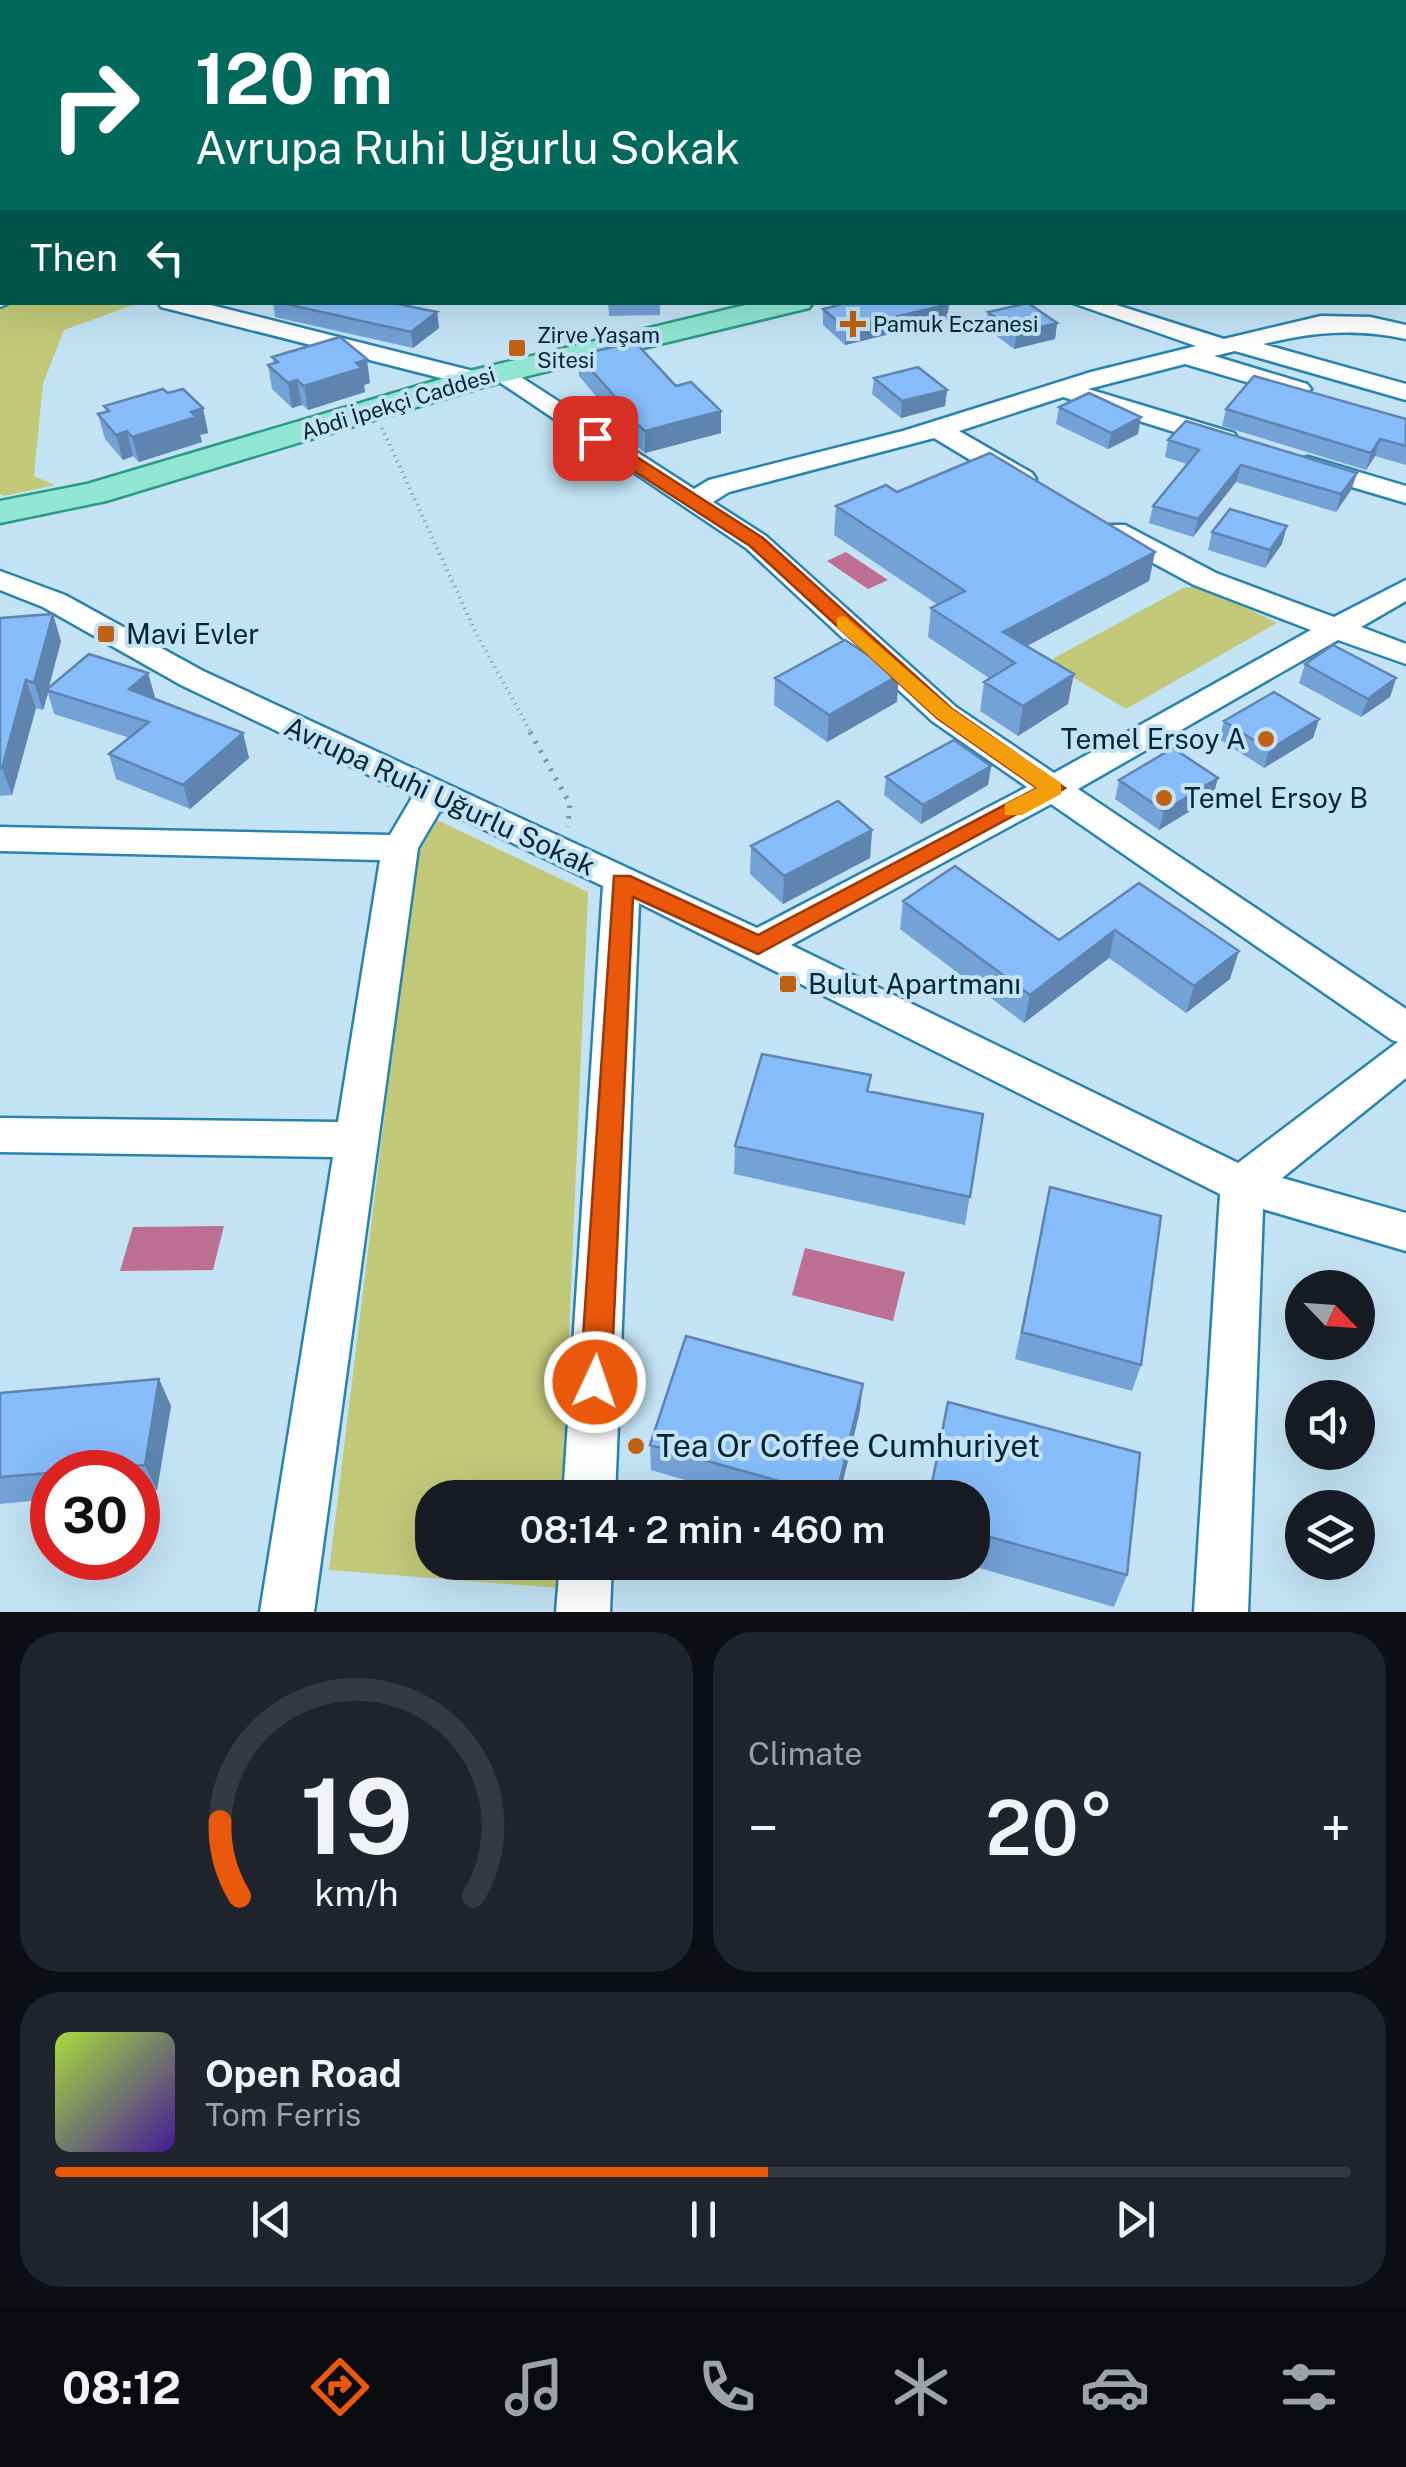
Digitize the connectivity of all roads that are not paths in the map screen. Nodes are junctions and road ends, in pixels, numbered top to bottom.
1 (182, 305) edge
2 (772, 305) edge
3 (1091, 305) edge
4 (747, 308) edge
5 (1406, 332) edge
6 (1231, 346) junction
7 (1188, 357) junction
8 (487, 376) junction
9 (1064, 389) junction
10 (1406, 392) edge
11 (1315, 394) edge
12 (937, 428) junction
13 (1406, 495) edge
14 (1052, 496) edge
15 (692, 503) junction
16 (0, 512) edge
17 (1085, 515) edge
18 (0, 580) edge
19 (1406, 590) edge
20 (1332, 629) junction
21 (1406, 655) edge
22 (1054, 788) junction
23 (433, 792) junction
24 (0, 839) edge
25 (400, 848) junction
26 (622, 882) junction
27 (758, 945) junction
28 (1406, 1028) edge
29 (1406, 1055) edge
30 (0, 1135) edge
31 (358, 1140) junction
32 (1242, 1184) junction
33 (1406, 1232) edge
34 (590, 1480) edge
35 (585, 1580) edge
36 (288, 1612) edge
37 (583, 1612) edge
38 (1221, 1612) edge

1 - 8 street
2 - 4 main road, Abdi İpekçi Caddesi
3 - 6 street
4 - 8 main road, Abdi İpekçi Caddesi
5 - 6 street
6 - 7 street
6 - 10 street
7 - 9 street
7 - 11 street
8 - 15 street
8 - 16 main road, Abdi İpekçi Caddesi
9 - 12 street
9 - 13 street
12 - 14 street
12 - 15 street
15 - 22 street
17 - 20 street
18 - 23 street, Avrupa Ruhi Uğurlu Sokak
19 - 20 street
20 - 21 street
20 - 22 street
22 - 27 street
22 - 28 street
23 - 25 street
23 - 26 street, Avrupa Ruhi Uğurlu Sokak
24 - 25 street
25 - 31 street
26 - 27 street, Avrupa Ruhi Uğurlu Sokak
26 - 34 street
27 - 32 street, Avrupa Ruhi Uğurlu Sokak
29 - 32 street
30 - 31 street
31 - 36 street
32 - 33 street, Avrupa Ruhi Uğurlu Sokak
32 - 38 street
35 - 37 street

